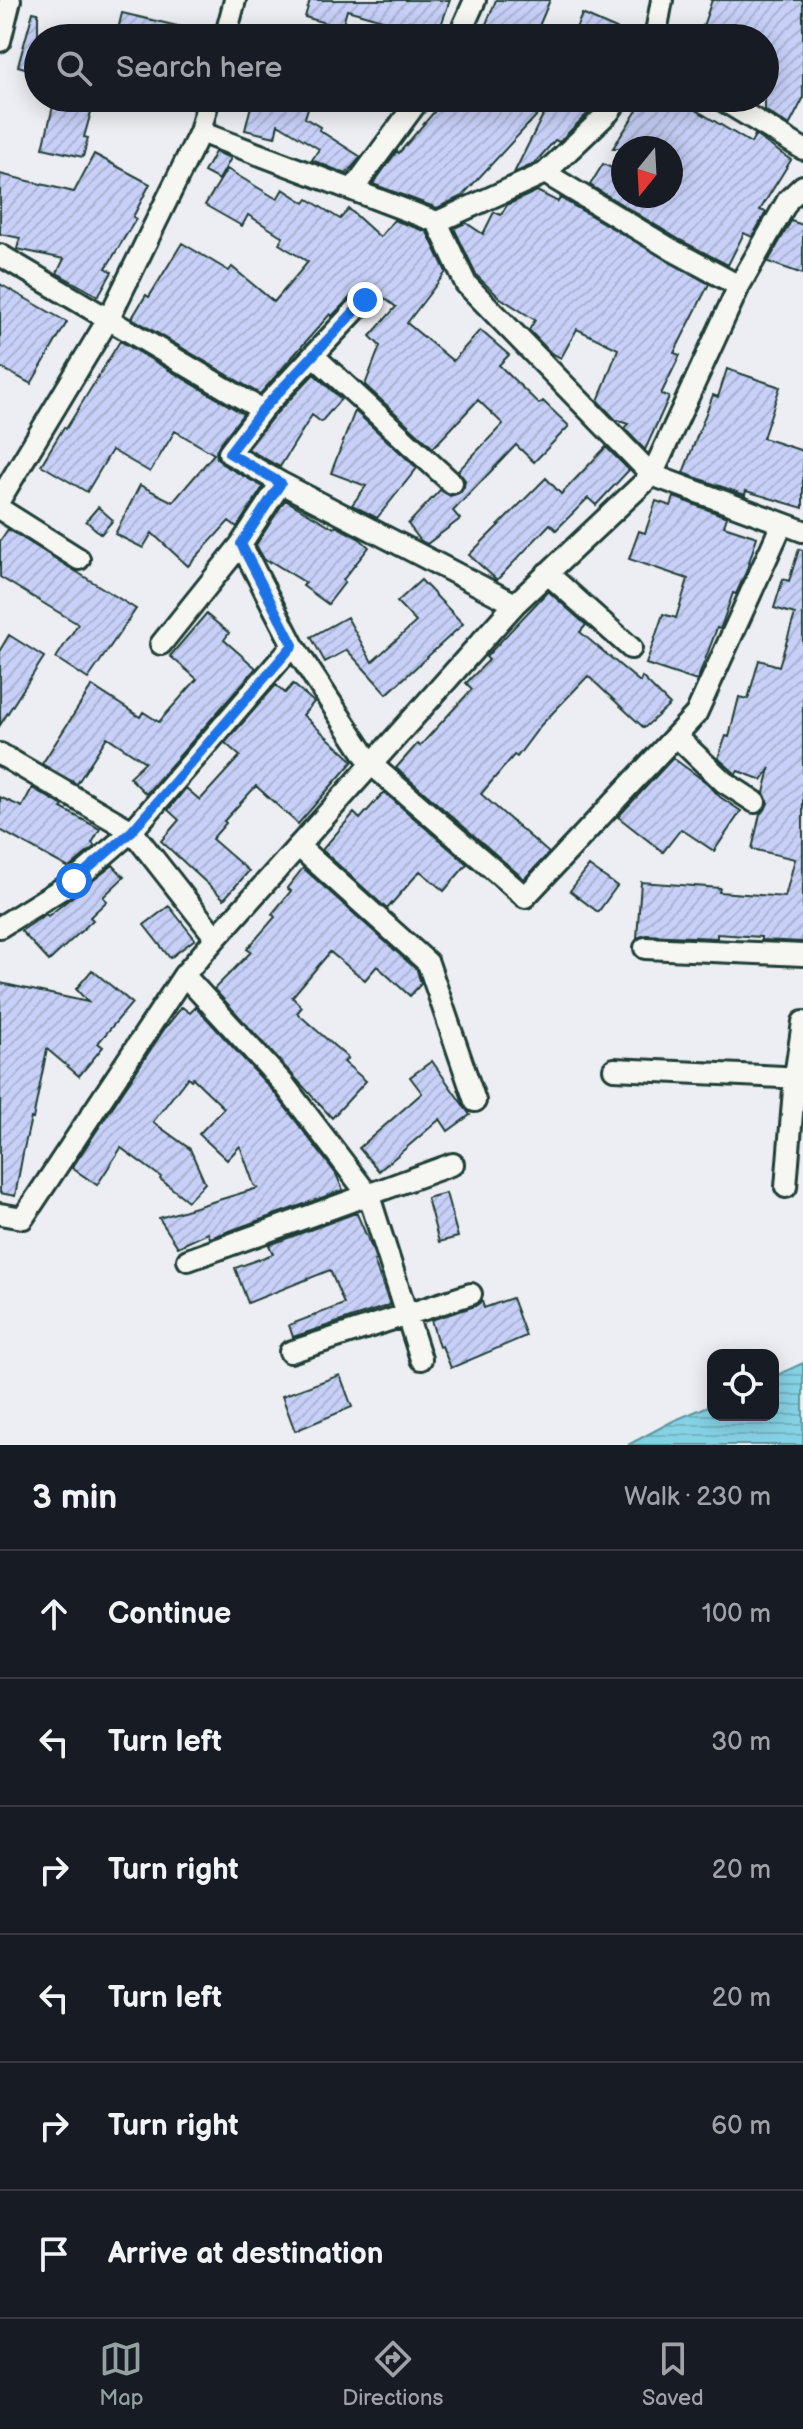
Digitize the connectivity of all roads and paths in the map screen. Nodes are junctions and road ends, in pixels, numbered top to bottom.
1 (10, 0) edge
2 (235, 0) edge
3 (475, 0) edge
4 (662, 0) edge
5 (229, 24) edge
6 (464, 24) edge
7 (658, 24) edge
8 (0, 41) edge
9 (205, 112) edge
10 (410, 112) edge
11 (609, 112) edge
12 (742, 112) edge
13 (200, 132) junction
14 (803, 149) edge
15 (545, 173) junction
16 (353, 189) junction
17 (798, 198) edge
18 (437, 222) junction
19 (0, 255) edge
20 (739, 286) junction
21 (365, 300) dead end
22 (109, 318) junction
23 (314, 356) junction
24 (262, 410) junction
25 (652, 475) junction
26 (281, 483) junction
27 (452, 483) dead end
28 (0, 499) edge
29 (0, 509) edge
30 (782, 524) junction
31 (803, 531) edge
32 (241, 544) junction
33 (79, 559) dead end
34 (547, 573) junction
35 (515, 604) junction
36 (161, 644) dead end
37 (293, 645) junction
38 (631, 648) dead end
39 (676, 736) junction
40 (0, 754) edge
41 (371, 764) junction
42 (755, 802) dead end
43 (132, 831) junction
44 (298, 846) junction
45 (0, 927) edge
46 (216, 938) junction
47 (645, 948) dead end
48 (803, 955) edge
49 (184, 975) junction
50 (803, 1022) edge
51 (614, 1069) dead end
52 (799, 1077) edge
53 (475, 1101) dead end
54 (453, 1164) dead end
55 (786, 1187) dead end
56 (369, 1196) junction
57 (0, 1214) edge
58 (188, 1260) dead end
59 (471, 1294) dead end
60 (405, 1315) junction
61 (290, 1352) dead end
62 (421, 1359) dead end

1 - 8 street
2 - 5 street
3 - 6 street
4 - 7 street
9 - 13 street
10 - 16 street
11 - 15 street
12 - 14 street
13 - 16 street
13 - 22 street
15 - 18 street
15 - 20 street
16 - 18 street
17 - 20 street
18 - 25 street
19 - 22 street
20 - 25 street
21 - 23 street
22 - 24 street
22 - 28 street
23 - 24 street
23 - 27 street
24 - 26 street
25 - 30 street
25 - 34 street
26 - 32 street
26 - 35 street
29 - 33 street
30 - 31 street
30 - 39 street
32 - 36 street
32 - 37 street
34 - 35 street
34 - 38 street
35 - 41 street
37 - 41 street
37 - 43 street
39 - 41 street
39 - 42 street
40 - 43 street
41 - 44 street
43 - 45 street
43 - 46 street
44 - 46 street
44 - 53 street
46 - 49 street
47 - 48 street
49 - 56 street
49 - 57 street
50 - 52 street
51 - 52 street
52 - 55 street
54 - 56 street
56 - 58 street
56 - 60 street
59 - 60 street
60 - 61 street
60 - 62 street

